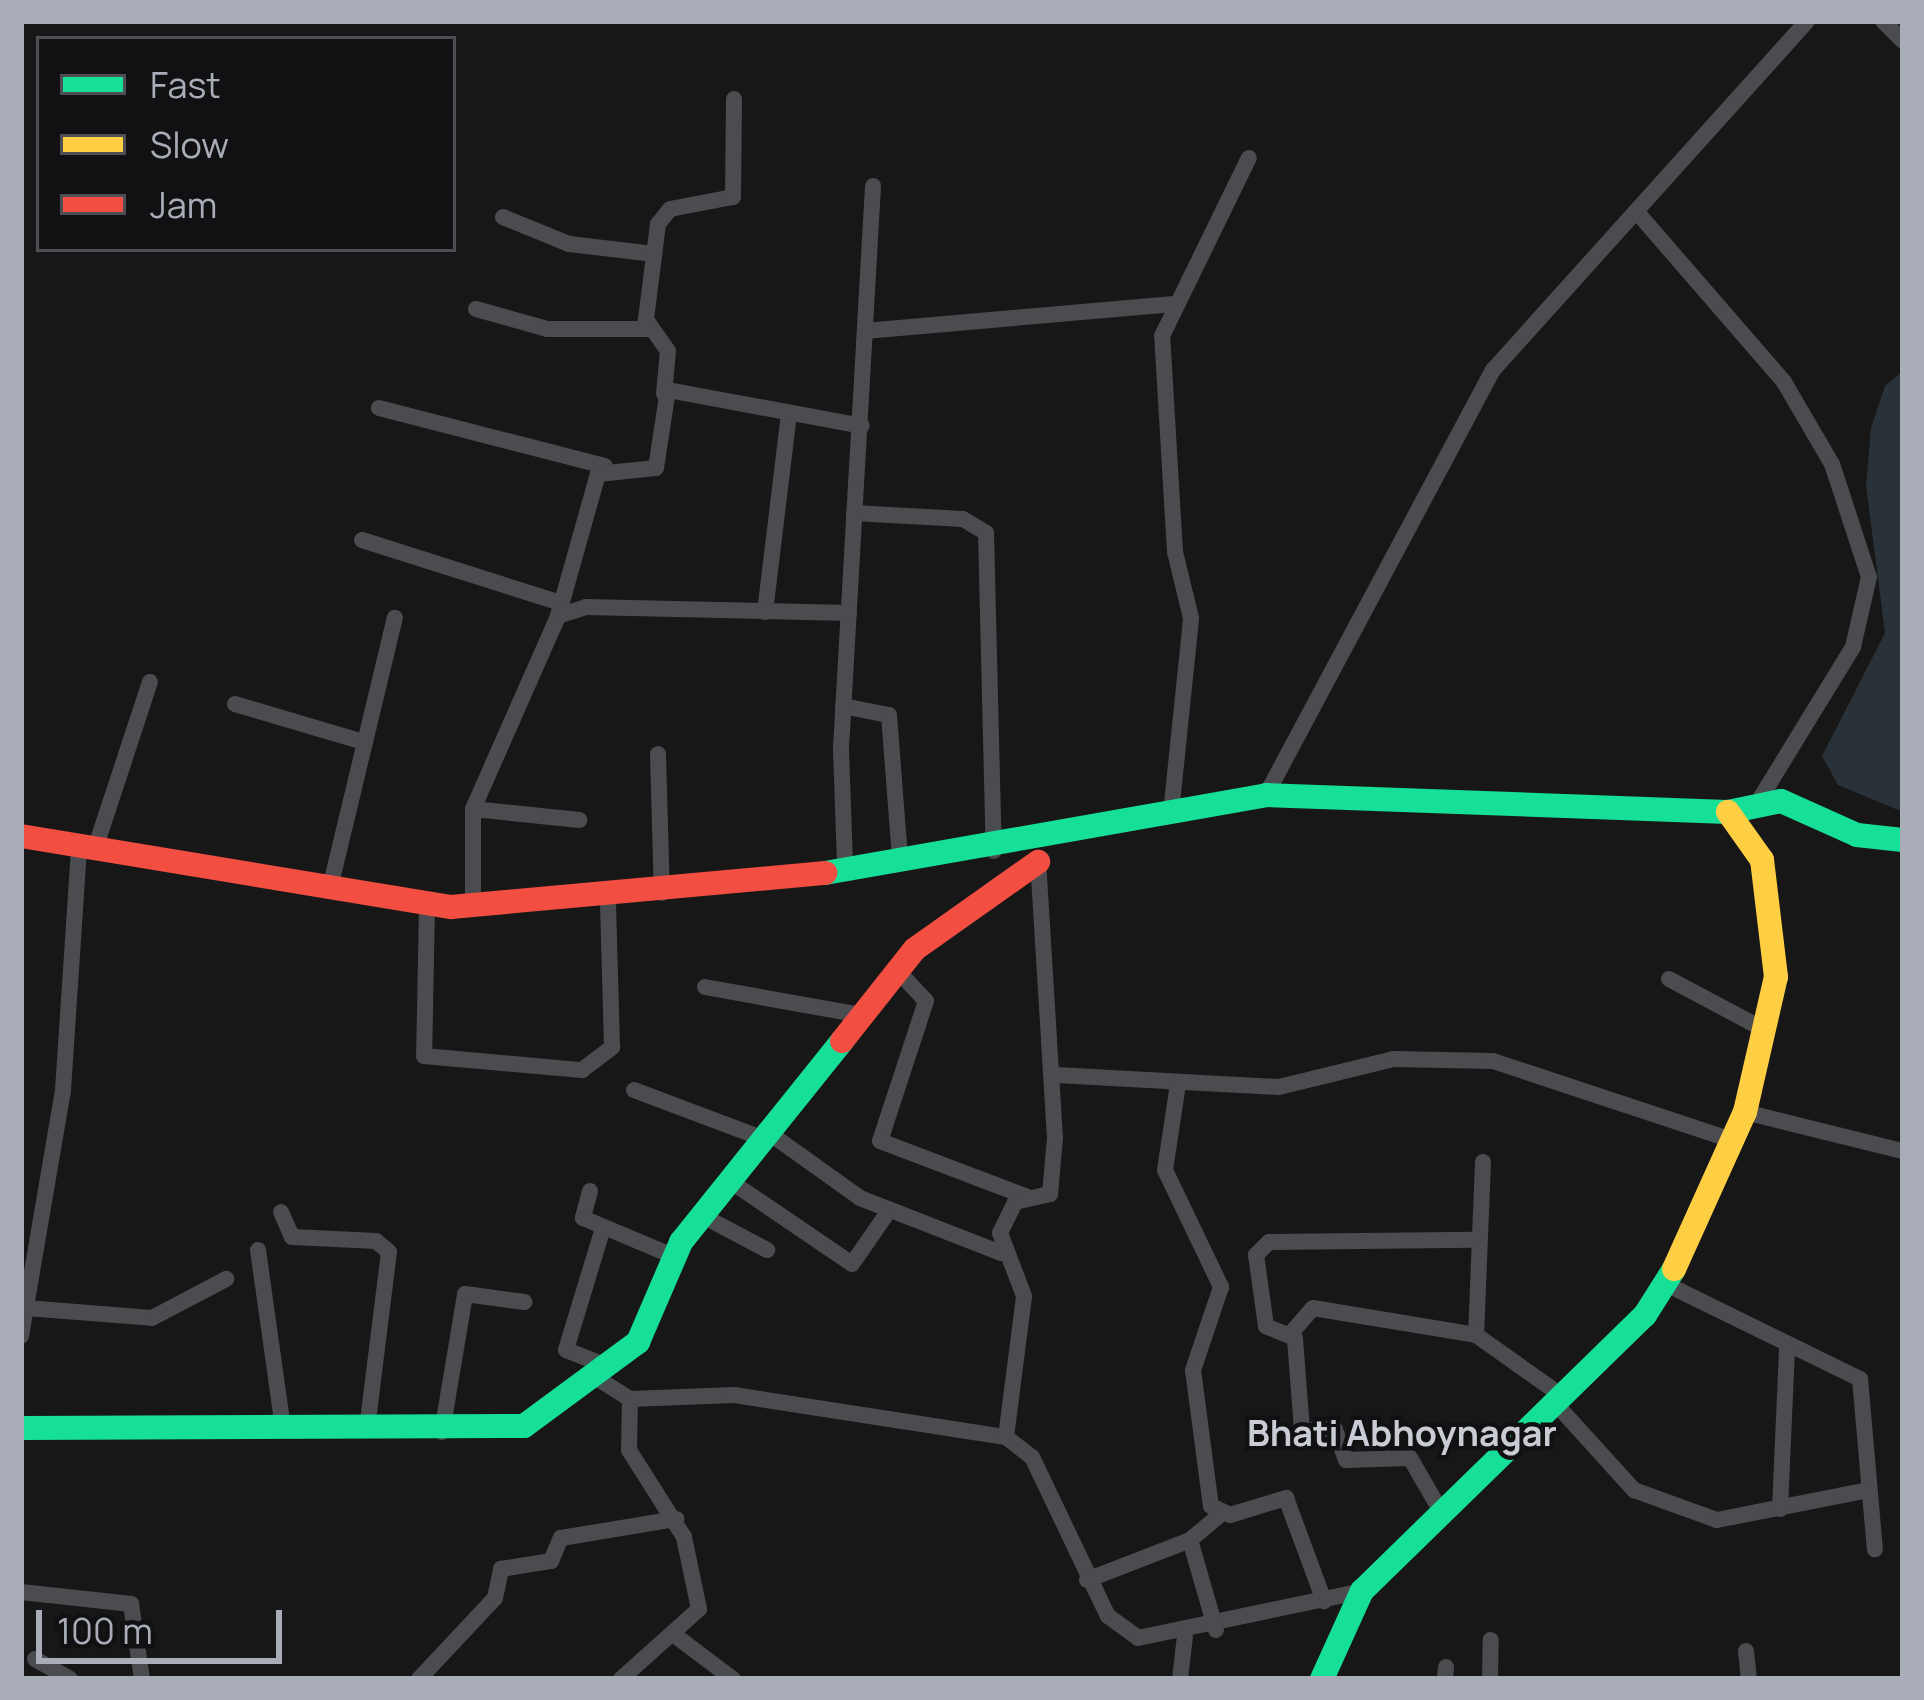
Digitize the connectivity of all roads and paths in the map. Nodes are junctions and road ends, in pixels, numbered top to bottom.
1 (1807, 21) edge
2 (1883, 21) edge
3 (1903, 41) edge
4 (734, 99) dead end
5 (1249, 158) dead end
6 (873, 186) dead end
7 (1636, 211) junction
8 (503, 217) dead end
9 (654, 254) junction
10 (1174, 304) junction
11 (476, 308) dead end
12 (649, 329) junction
13 (865, 331) junction
14 (664, 394) junction
15 (379, 408) dead end
16 (789, 413) junction
17 (862, 426) junction
18 (605, 466) junction
19 (854, 513) junction
20 (362, 540) dead end
21 (559, 609) junction
22 (765, 612) junction
23 (849, 613) junction
24 (395, 618) dead end
25 (151, 682) dead end
26 (235, 704) dead end
27 (843, 706) junction
28 (360, 741) junction
29 (658, 754) dead end
30 (1266, 795) junction
31 (1756, 805) junction
32 (473, 809) junction
33 (1728, 812) junction
34 (1171, 813) junction
35 (579, 820) dead end
36 (21, 836) edge
37 (1903, 840) edge
38 (87, 851) junction
39 (994, 851) junction
40 (1038, 853) junction
41 (899, 858) junction
42 (845, 864) junction
43 (330, 888) junction
44 (662, 892) junction
45 (608, 900) junction
46 (427, 906) junction
47 (473, 906) junction
48 (898, 970) junction
49 (1669, 979) dead end
50 (705, 987) dead end
51 (860, 1016) junction
52 (1767, 1031) junction
53 (1056, 1075) junction
54 (1178, 1084) junction
55 (634, 1090) dead end
56 (1745, 1112) junction
57 (762, 1134) junction
58 (1735, 1141) junction
59 (1903, 1151) edge
60 (1483, 1162) dead end
61 (727, 1179) junction
62 (590, 1191) dead end
63 (1038, 1201) junction
64 (280, 1211) dead end
65 (888, 1212) junction
66 (701, 1214) junction
67 (603, 1228) junction
68 (1474, 1240) junction
69 (258, 1250) dead end
70 (767, 1250) dead end
71 (1001, 1253) junction
72 (673, 1256) junction
73 (226, 1279) dead end
74 (1668, 1285) junction
75 (524, 1302) dead end
76 (26, 1308) junction
77 (1292, 1331) junction
78 (21, 1336) edge
79 (1476, 1336) junction
80 (1787, 1350) junction
81 (600, 1371) junction
82 (630, 1399) junction
83 (1558, 1400) junction
84 (21, 1428) edge
85 (283, 1429) junction
86 (367, 1429) junction
87 (442, 1432) junction
88 (1006, 1437) junction
89 (1868, 1490) junction
90 (1439, 1508) junction
91 (1780, 1509) junction
92 (1219, 1516) junction
93 (676, 1519) junction
94 (1190, 1540) junction
95 (1875, 1549) dead end
96 (1087, 1580) junction
97 (1362, 1591) junction
98 (21, 1592) edge
99 (1324, 1600) junction
100 (1216, 1630) junction
101 (673, 1634) junction
102 (1185, 1636) junction
103 (1491, 1640) dead end
104 (1746, 1651) dead end
105 (35, 1658) dead end
106 (70, 1679) edge
107 (142, 1679) edge
108 (419, 1679) edge
109 (621, 1679) edge
110 (733, 1679) edge
111 (1180, 1679) edge
112 (1322, 1679) edge
113 (1490, 1679) edge
114 (1749, 1679) edge

1 - 7 street
2 - 3 street
4 - 9 street
5 - 10 street
6 - 13 street
7 - 30 street
7 - 31 street
8 - 9 street
9 - 12 street
10 - 13 street
10 - 34 street
11 - 12 street
12 - 14 street
13 - 17 street
14 - 16 street
14 - 18 street
15 - 18 street
16 - 17 street
16 - 22 street
17 - 19 street
18 - 21 street
19 - 23 street
19 - 39 street
20 - 21 street
21 - 22 street
21 - 32 street
22 - 23 street
23 - 27 street
24 - 28 street
25 - 38 street
26 - 28 street
27 - 41 street
27 - 42 street
28 - 43 street
29 - 44 street
30 - 33 street
30 - 34 street
31 - 33 street
31 - 37 street
32 - 35 street
32 - 47 street
33 - 52 street
34 - 40 street
36 - 38 street
38 - 43 street
38 - 76 street
39 - 40 street
39 - 41 street
40 - 48 street
40 - 53 street
41 - 42 street
42 - 44 street
43 - 46 street
44 - 45 street
45 - 46 street
45 - 47 street
46 - 47 street
48 - 51 street
48 - 63 street
49 - 52 street
50 - 51 street
51 - 57 street
52 - 56 street
53 - 54 street
53 - 63 street
54 - 58 street
54 - 92 street
55 - 57 street
56 - 58 street
56 - 59 street
57 - 61 street
57 - 65 street
58 - 74 street
60 - 68 street
61 - 65 street
61 - 66 street
62 - 67 street
63 - 71 street
64 - 86 street
65 - 71 street
66 - 70 street
66 - 72 street
67 - 72 street
67 - 81 street
68 - 77 street
68 - 79 street
69 - 85 street
71 - 88 street
72 - 81 street
73 - 76 street
74 - 80 street
74 - 83 street
75 - 87 street
76 - 78 street
77 - 79 street
77 - 90 street
79 - 83 street
80 - 89 street
80 - 91 street
81 - 82 street
81 - 87 street
82 - 88 street
82 - 93 street
83 - 90 street
83 - 91 street
84 - 85 street
85 - 86 street
86 - 87 street
88 - 96 street
89 - 91 street
89 - 95 street
90 - 97 street
92 - 94 street
92 - 99 street
93 - 101 street
93 - 108 street
94 - 96 street
94 - 100 street
96 - 102 street
97 - 99 street
97 - 112 street
98 - 107 street
99 - 100 street
100 - 102 street
101 - 109 street
101 - 110 street
102 - 111 street
103 - 113 street
104 - 114 street
105 - 106 street

